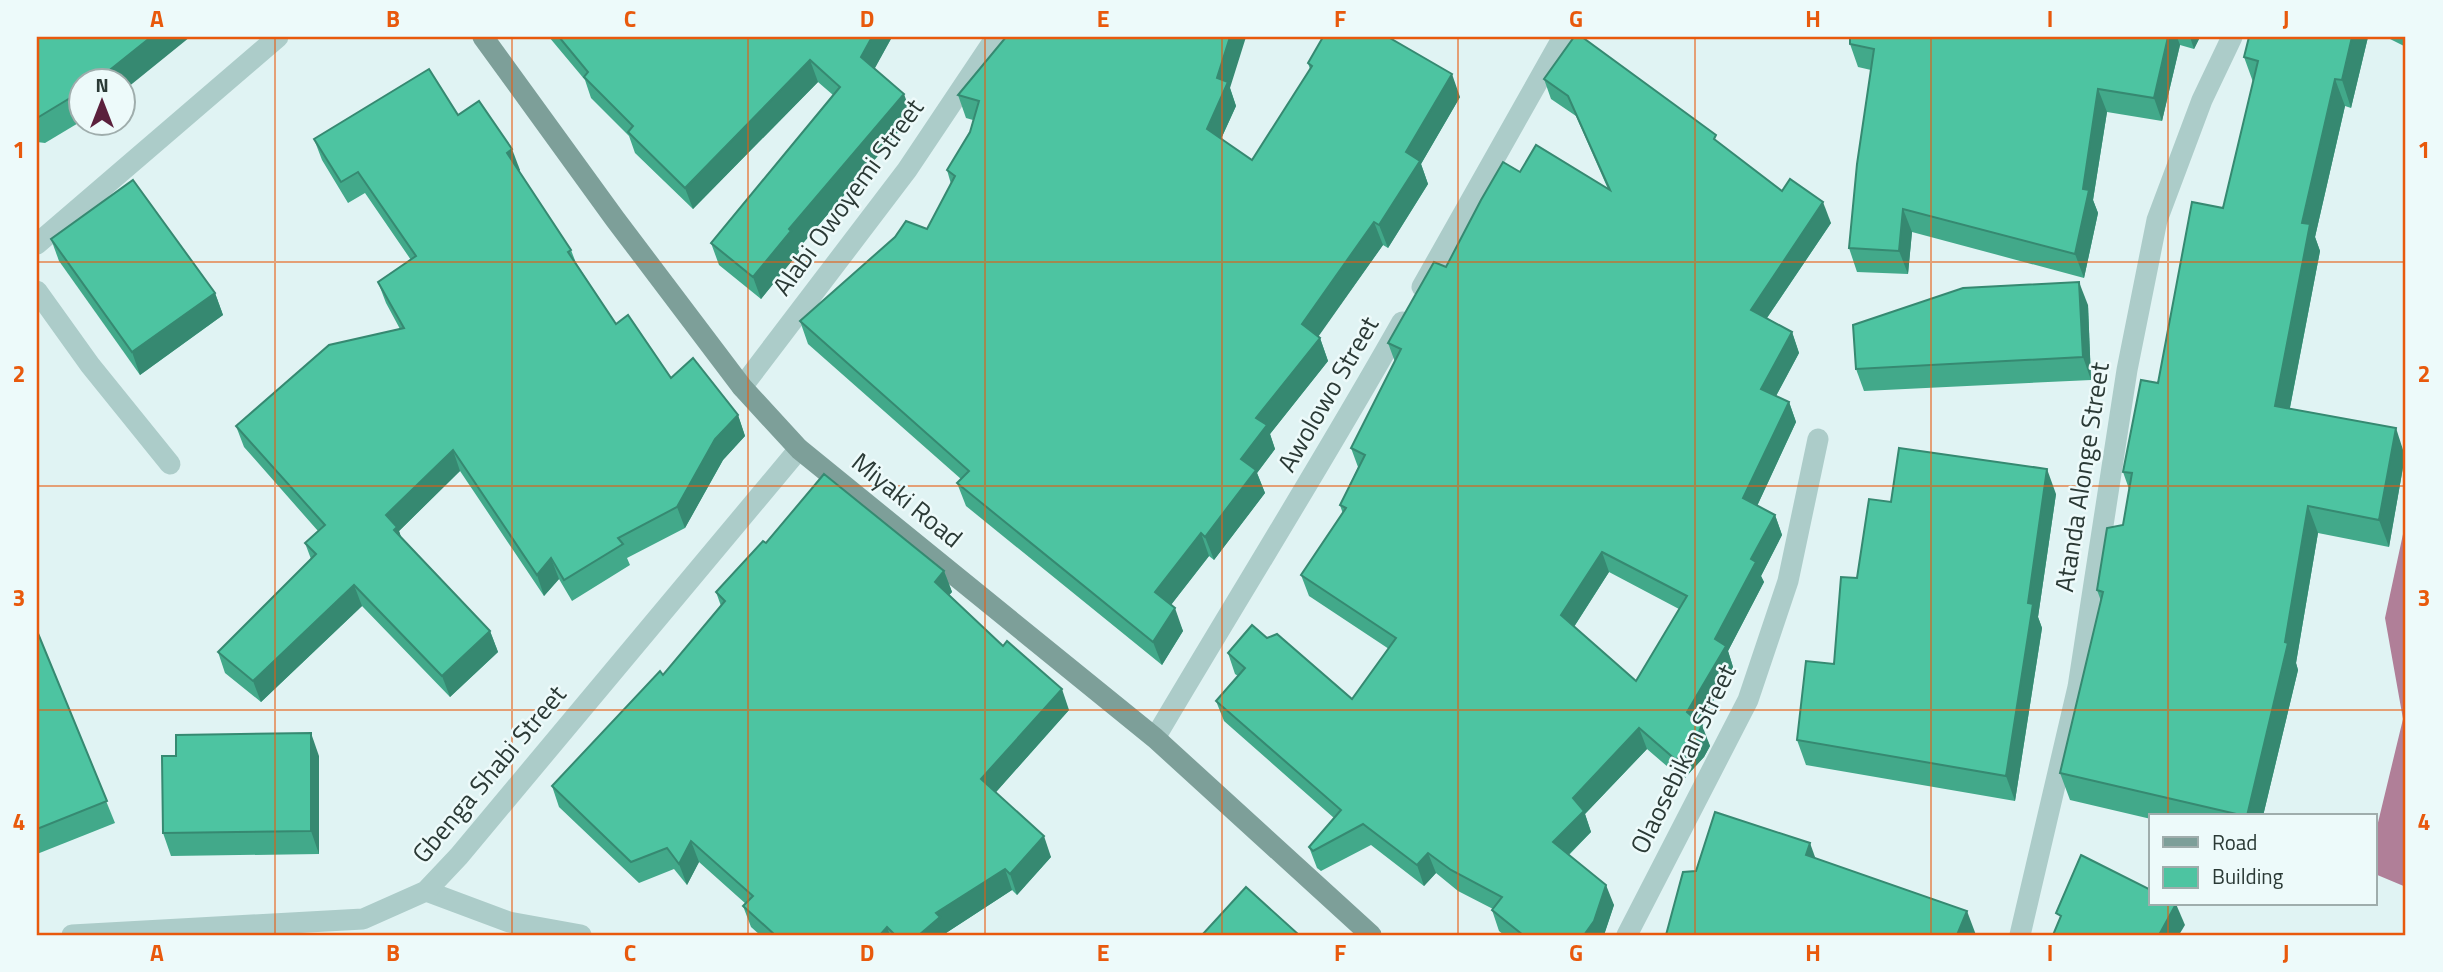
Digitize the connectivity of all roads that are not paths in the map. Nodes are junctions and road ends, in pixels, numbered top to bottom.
1 (278, 37) edge
2 (483, 37) edge
3 (996, 37) edge
4 (1563, 37) edge
5 (2232, 37) edge
6 (37, 244) edge
7 (37, 291) edge
8 (742, 387) junction
9 (1818, 439) dead end
10 (799, 449) junction
11 (170, 464) dead end
12 (1156, 738) junction
13 (426, 891) junction
14 (72, 935) edge
15 (581, 935) edge
16 (1371, 935) edge
17 (1627, 935) edge
18 (2020, 935) edge

1 - 6 street
2 - 8 street, Miyaki Road
3 - 8 street, Alabi Owoyemi Street
4 - 12 street, Awolowo Street
5 - 18 street, Atanda Alonge Street
7 - 11 street
8 - 10 street, Miyaki Road
9 - 17 street, Olaosebikan Street
10 - 12 street, Miyaki Road
10 - 13 street, Gbenga Shabi Street
12 - 16 street, Miyaki Road
13 - 14 street, Gbenga Shabi Street
13 - 15 street

